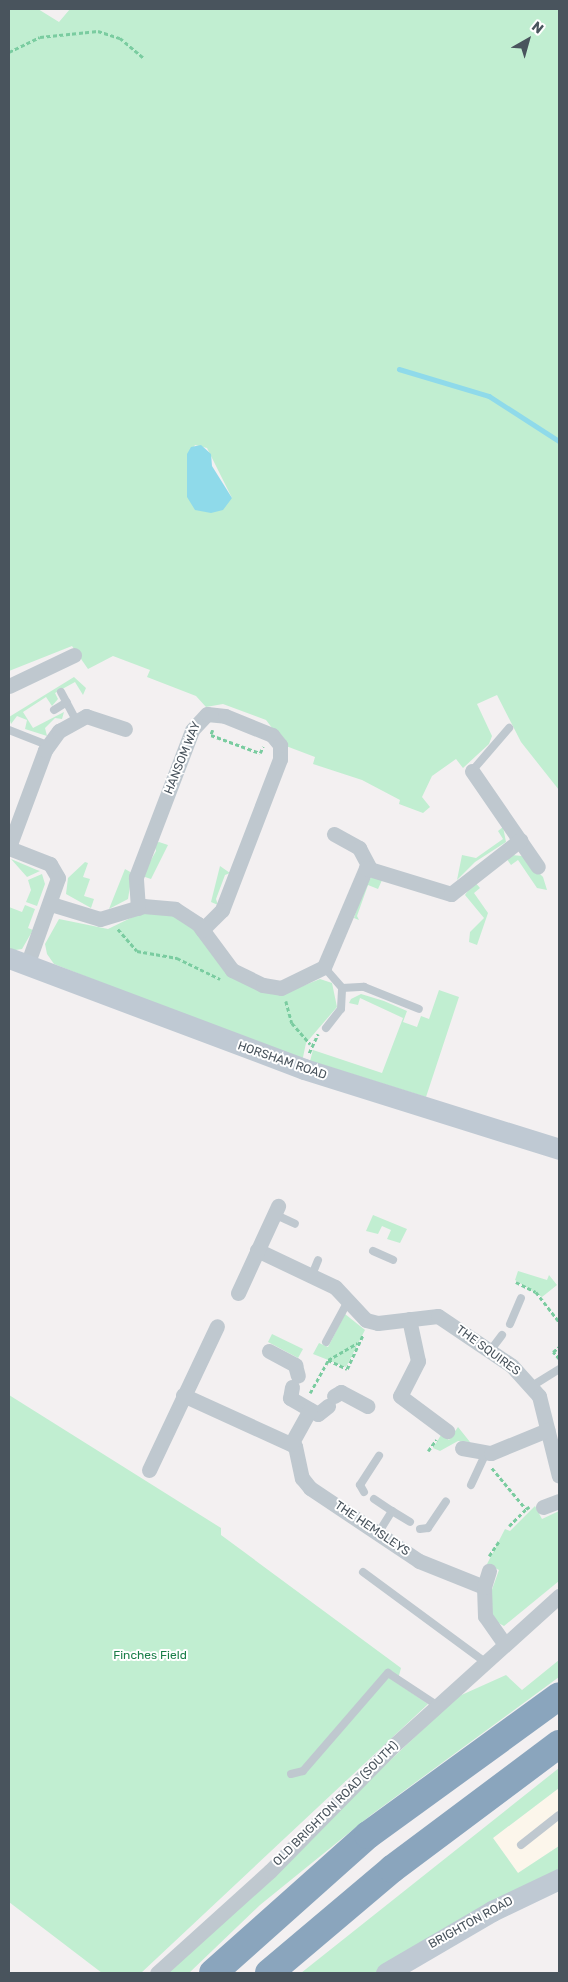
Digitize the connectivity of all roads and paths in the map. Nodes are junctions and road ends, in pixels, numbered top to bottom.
1 (9, 52) edge
2 (144, 58) dead end
3 (74, 655) dead end
4 (9, 686) edge
5 (61, 692) dead end
6 (67, 702) junction
7 (54, 710) dead end
8 (219, 715) junction
9 (75, 718) junction
10 (509, 728) dead end
11 (125, 729) dead end
12 (9, 730) edge
13 (268, 733) junction
14 (47, 745) junction
15 (472, 771) joint
16 (334, 834) dead end
17 (520, 840) junction
18 (9, 848) edge
19 (369, 867) junction
20 (538, 867) dead end
21 (51, 904) junction
22 (138, 908) junction
23 (114, 918) junction
24 (202, 930) junction
25 (18, 962) edge
26 (324, 967) junction
27 (228, 983) dead end
28 (342, 988) junction
29 (280, 997) dead end
30 (419, 1009) dead end
31 (326, 1028) joint
32 (310, 1044) junction
33 (304, 1069) junction
34 (559, 1149) edge
35 (276, 1210) joint
36 (295, 1224) dead end
37 (257, 1250) junction
38 (373, 1251) dead end
39 (318, 1260) dead end
40 (394, 1260) dead end
41 (312, 1276) junction
42 (516, 1282) dead end
43 (238, 1293) dead end
44 (521, 1298) dead end
45 (347, 1303) junction
46 (409, 1319) junction
47 (559, 1321) edge
48 (370, 1322) junction
49 (510, 1324) dead end
50 (217, 1326) dead end
51 (502, 1334) dead end
52 (326, 1342) dead end
53 (357, 1343) junction
54 (559, 1347) edge
55 (269, 1351) dead end
56 (490, 1351) junction
57 (328, 1360) junction
58 (559, 1360) edge
59 (559, 1369) edge
60 (532, 1386) junction
61 (183, 1395) junction
62 (319, 1406) junction
63 (367, 1406) dead end
64 (547, 1430) junction
65 (447, 1431) dead end
66 (291, 1444) junction
67 (462, 1448) dead end
68 (379, 1456) dead end
69 (485, 1458) junction
70 (149, 1470) dead end
71 (559, 1476) edge
72 (471, 1485) dead end
73 (364, 1492) dead end
74 (374, 1498) dead end
75 (446, 1501) dead end
76 (559, 1501) edge
77 (538, 1506) joint
78 (526, 1509) junction
79 (392, 1511) junction
80 (410, 1522) dead end
81 (509, 1526) dead end
82 (420, 1529) dead end
83 (378, 1533) junction
84 (489, 1571) dead end
85 (363, 1572) dead end
86 (484, 1587) junction
87 (559, 1596) edge
88 (504, 1642) junction
89 (485, 1662) junction
90 (559, 1696) edge
91 (438, 1706) junction
92 (559, 1744) edge
93 (291, 1774) dead end
94 (559, 1815) edge
95 (521, 1845) dead end
96 (559, 1878) edge
97 (157, 1973) edge
98 (213, 1973) edge
99 (269, 1973) edge
100 (386, 1973) edge

1 - 2 path
3 - 4 street
5 - 6 lane
6 - 7 lane
6 - 9 lane
8 - 13 street, HANSOM WAY
8 - 13 path
8 - 22 street, HANSOM WAY
9 - 11 street
9 - 14 street
10 - 15 lane
12 - 14 lane
13 - 24 street
14 - 18 street
15 - 17 street
16 - 19 street
17 - 19 street
17 - 20 street
18 - 21 street
19 - 26 street
21 - 23 street
21 - 25 street
22 - 23 street
22 - 24 street
23 - 27 path
24 - 26 street
25 - 33 street, HORSHAM ROAD
26 - 28 lane
28 - 30 lane
28 - 31 lane
29 - 32 path
31 - 32 path
32 - 33 path
33 - 34 street, HORSHAM ROAD
35 - 36 lane
35 - 37 street
37 - 41 street
37 - 43 street
38 - 40 lane
39 - 41 lane
41 - 45 street
42 - 47 path
44 - 49 lane
45 - 48 street
45 - 52 lane
46 - 48 street, THE SQUIRES
46 - 56 street, THE SQUIRES
46 - 65 street
48 - 53 path
50 - 61 street
51 - 56 lane
53 - 57 path
53 - 57 path
54 - 58 path
55 - 62 street
56 - 60 street, THE SQUIRES
57 - 62 path
59 - 60 lane
60 - 64 street, THE SQUIRES
61 - 66 street
61 - 70 street
62 - 63 street
62 - 66 street
64 - 69 street
64 - 71 street, THE SQUIRES
66 - 83 street, THE HEMSLEYS
67 - 69 street
68 - 73 lane
69 - 72 lane
69 - 78 path
74 - 79 lane
75 - 82 lane
76 - 77 street
77 - 78 path
78 - 81 path
79 - 80 lane
79 - 83 lane
83 - 86 street, THE HEMSLEYS
84 - 86 street
85 - 89 lane
86 - 88 street
87 - 88 street, OLD BRIGHTON ROAD (SOUTH)
88 - 89 street, OLD BRIGHTON ROAD (SOUTH)
89 - 91 street, OLD BRIGHTON ROAD (SOUTH)
90 - 98 highway
91 - 93 lane
91 - 97 street, OLD BRIGHTON ROAD (SOUTH)
92 - 99 highway
94 - 95 lane
96 - 100 street, BRIGHTON ROAD

